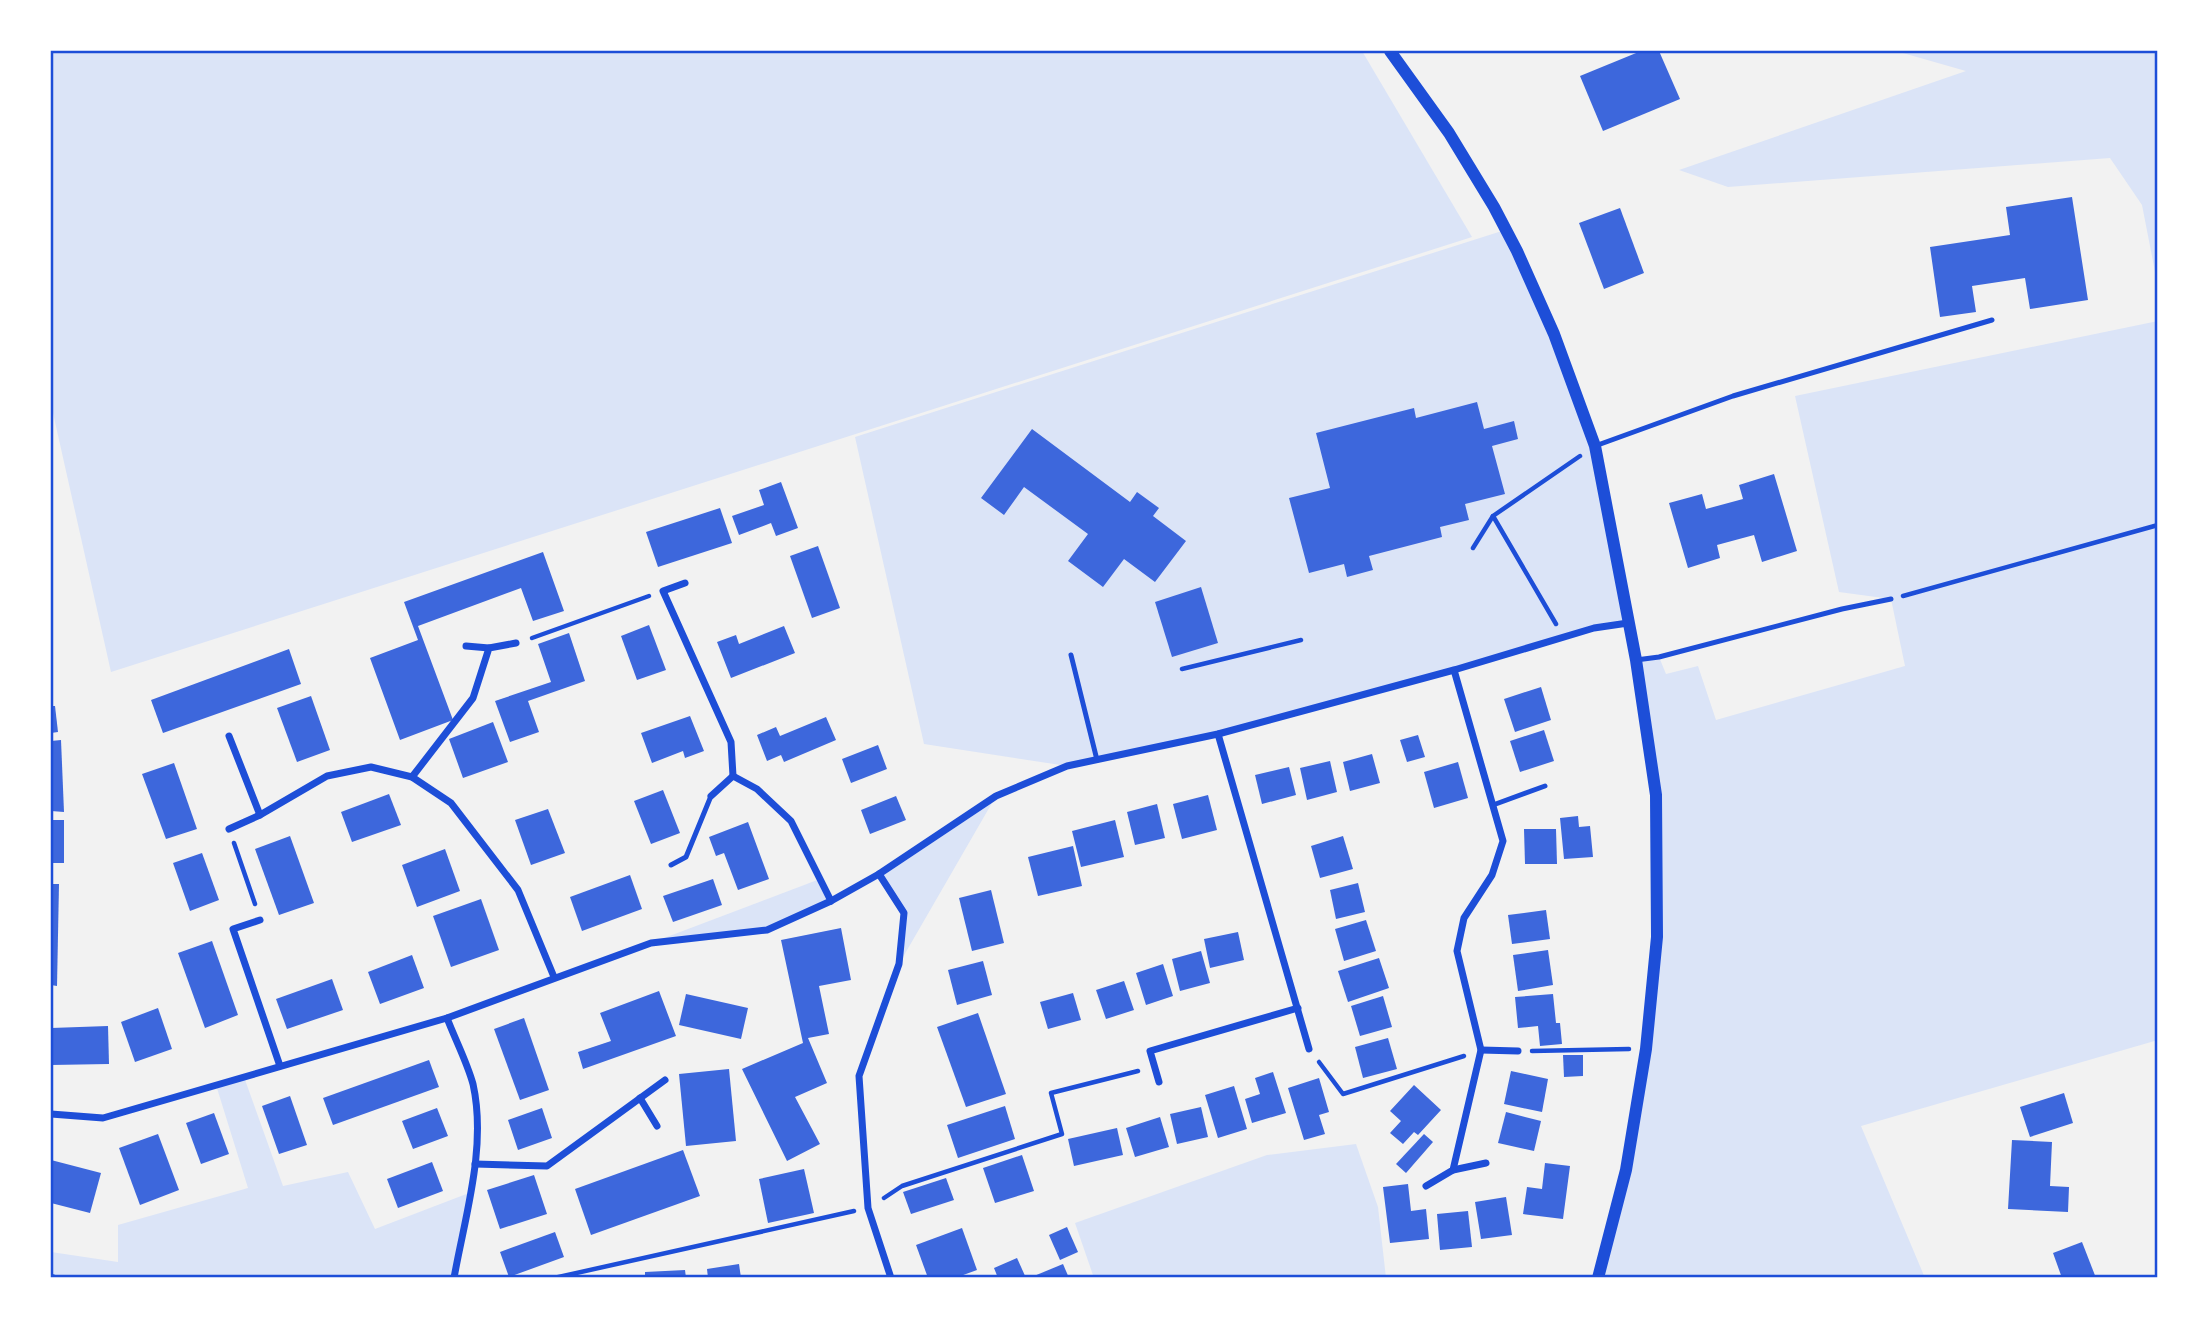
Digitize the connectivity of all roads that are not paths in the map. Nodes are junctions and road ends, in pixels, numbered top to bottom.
1 (1390, 51) edge
2 (1992, 320) dead end
3 (1595, 446) junction
4 (685, 583) dead end
5 (1891, 599) road end
6 (1628, 623) junction
7 (516, 643) road end
8 (466, 646) dead end
9 (489, 648) junction
10 (1071, 655) dead end
11 (1636, 660) junction
12 (1454, 670) junction
13 (1218, 734) junction
14 (229, 736) dead end
15 (1097, 760) junction
16 (733, 776) junction
17 (412, 777) junction
18 (1545, 786) dead end
19 (711, 796) joint
20 (1493, 805) junction
21 (260, 814) junction
22 (229, 829) road end
23 (671, 865) dead end
24 (879, 874) junction
25 (831, 901) junction
26 (260, 920) road end
27 (554, 977) junction
28 (1298, 1008) junction
29 (447, 1018) junction
30 (1309, 1049) road end
31 (1481, 1050) junction
32 (1517, 1051) road end
33 (280, 1066) junction
34 (665, 1080) dead end
35 (1159, 1082) dead end
36 (640, 1098) junction
37 (51, 1114) edge
38 (657, 1126) dead end
39 (1486, 1163) dead end
40 (475, 1164) junction
41 (1453, 1170) junction
42 (1426, 1186) dead end
43 (454, 1278) edge
44 (891, 1278) edge
45 (1598, 1278) edge

1 - 3 street
2 - 3 lane
3 - 6 street
4 - 16 street
5 - 11 lane
6 - 11 street
6 - 12 street
7 - 9 street
8 - 9 street
9 - 17 street
10 - 15 lane
11 - 45 street
12 - 13 street
12 - 20 street
13 - 15 street
13 - 28 street
14 - 21 street
15 - 24 street
16 - 19 street
16 - 25 street
17 - 21 street
17 - 27 street
18 - 20 lane
19 - 23 lane
20 - 31 street
21 - 22 street
24 - 25 street
24 - 44 street
25 - 27 street
26 - 33 street
27 - 29 street
28 - 30 street
28 - 35 street
29 - 33 street
29 - 40 street
31 - 32 street
31 - 41 street
33 - 37 street
34 - 36 street
36 - 38 street
36 - 40 street
39 - 41 street
40 - 43 street
41 - 42 street

